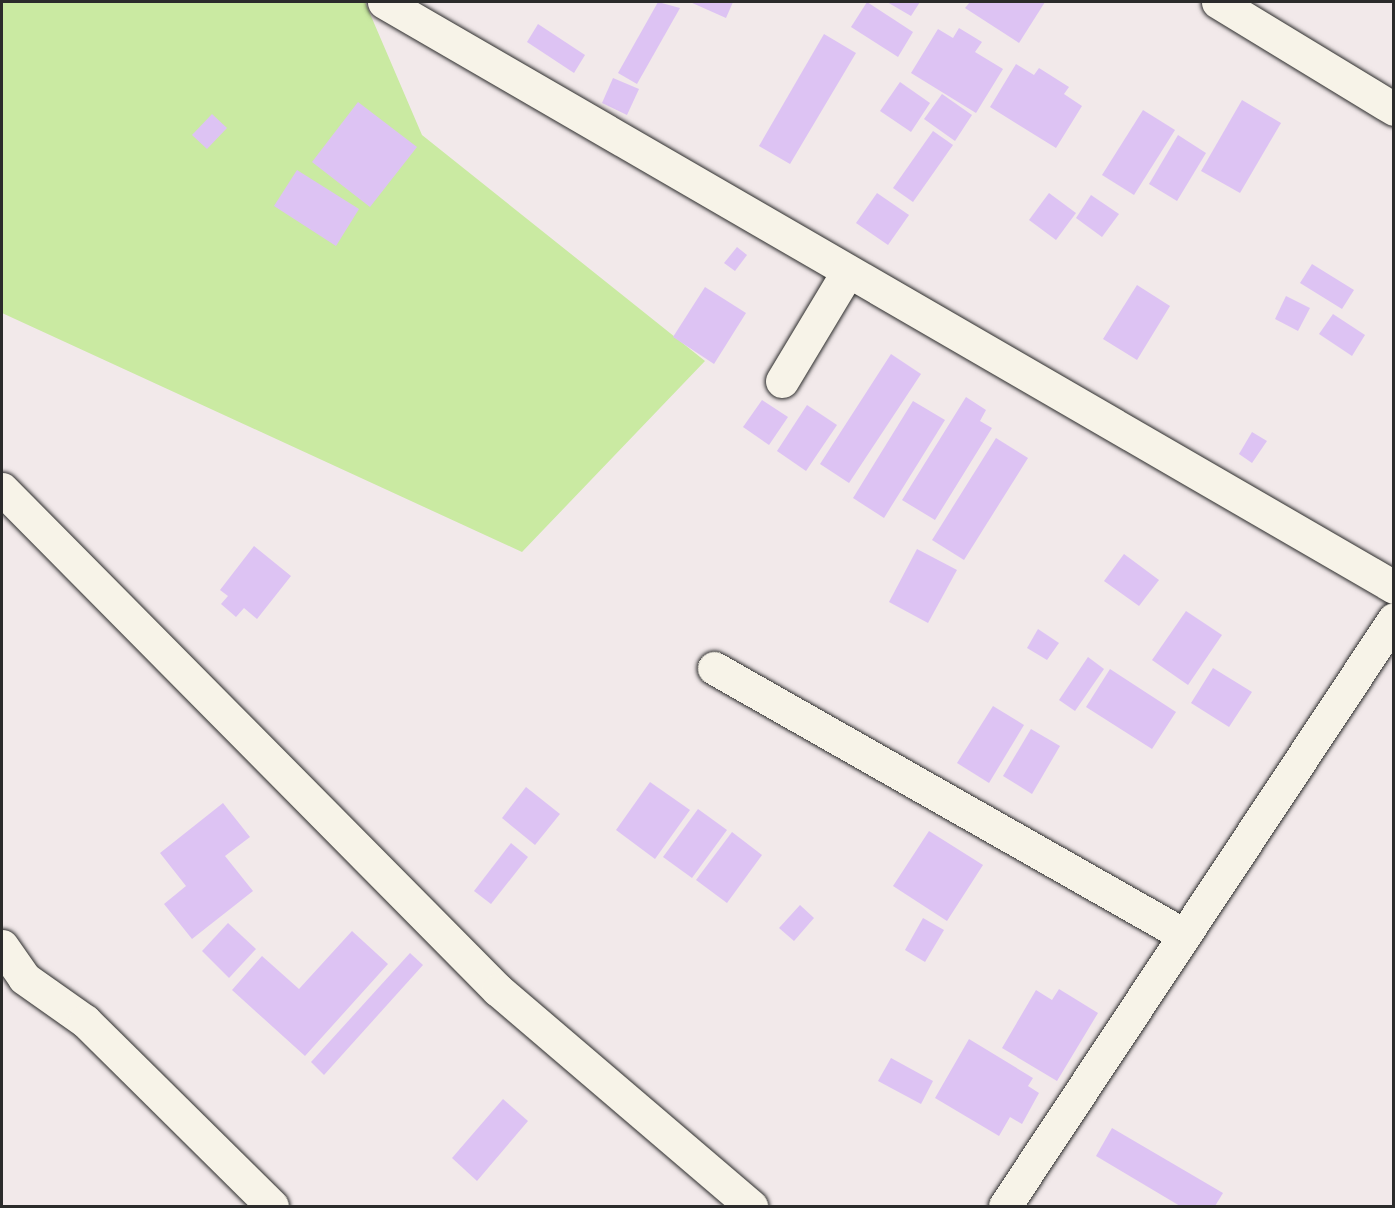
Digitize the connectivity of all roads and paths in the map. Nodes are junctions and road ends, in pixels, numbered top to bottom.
1 (384, 2) edge
2 (1218, 2) edge
3 (1394, 109) edge
4 (848, 271) junction
5 (782, 381) dead end
6 (2, 489) edge
7 (1394, 587) edge
8 (1394, 619) edge
9 (714, 668) dead end
10 (1184, 935) junction
11 (2, 946) edge
12 (272, 1206) edge
13 (751, 1206) edge
14 (1005, 1206) edge

1 - 4 street
2 - 3 street
4 - 5 street
4 - 7 street
6 - 13 street
8 - 10 street
9 - 10 street
10 - 14 street
11 - 12 street

